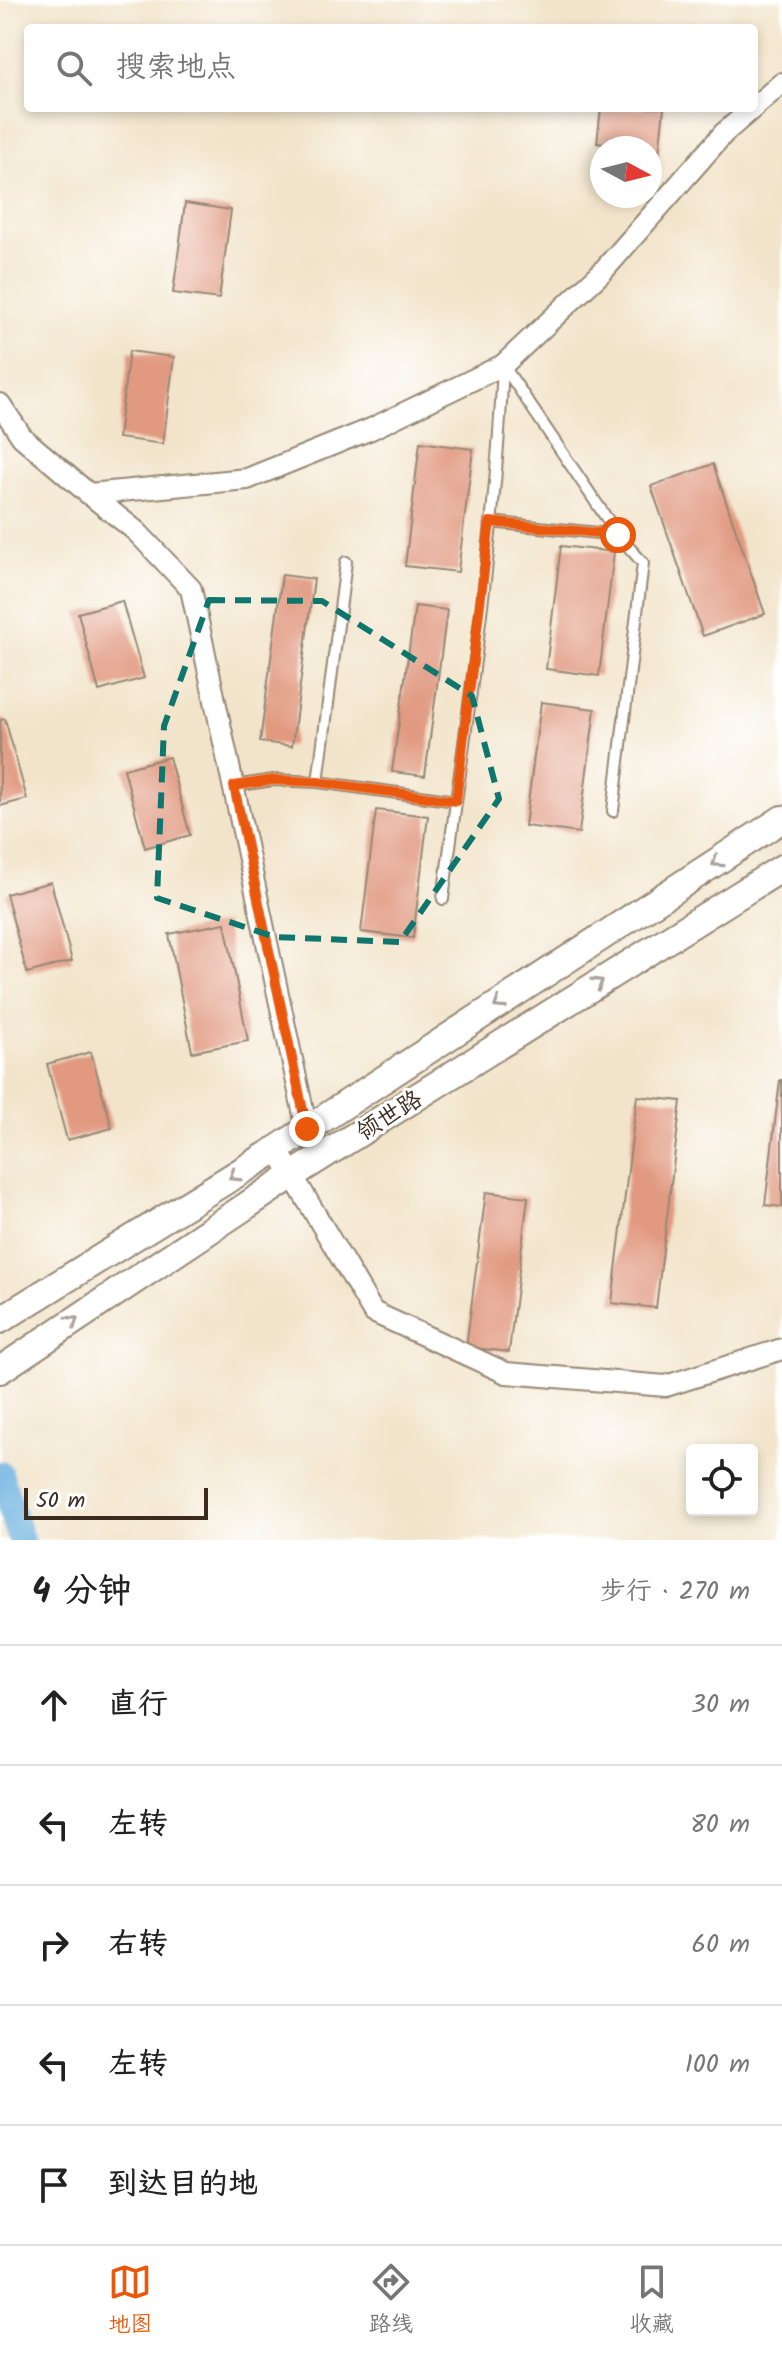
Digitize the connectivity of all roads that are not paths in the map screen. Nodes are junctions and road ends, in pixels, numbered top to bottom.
1 (782, 83) edge
2 (758, 104) edge
3 (749, 112) edge
4 (503, 365) junction
5 (0, 404) edge
6 (89, 494) junction
7 (490, 522) junction
8 (618, 535) junction
9 (346, 562) dead end
10 (318, 782) junction
11 (234, 786) junction
12 (456, 801) junction
13 (613, 811) dead end
14 (782, 819) edge
15 (782, 868) edge
16 (443, 899) dead end
17 (307, 1129) junction
18 (277, 1149) junction
19 (294, 1174) junction
20 (0, 1320) edge
21 (782, 1349) edge
22 (4, 1367) edge

1 - 2 street
3 - 4 street
4 - 6 street
4 - 7 lane
4 - 8 lane
5 - 6 street
6 - 11 street
7 - 8 lane
7 - 12 lane
8 - 13 lane
9 - 10 lane
10 - 11 lane
10 - 12 lane
11 - 17 street
12 - 16 lane
14 -> 17 street, 领世路
19 -> 15 street, 领世路
17 - 18 street, 领世路
18 - 19 street
18 -> 20 street, 领世路
19 - 21 street
22 -> 19 street, 领世路

